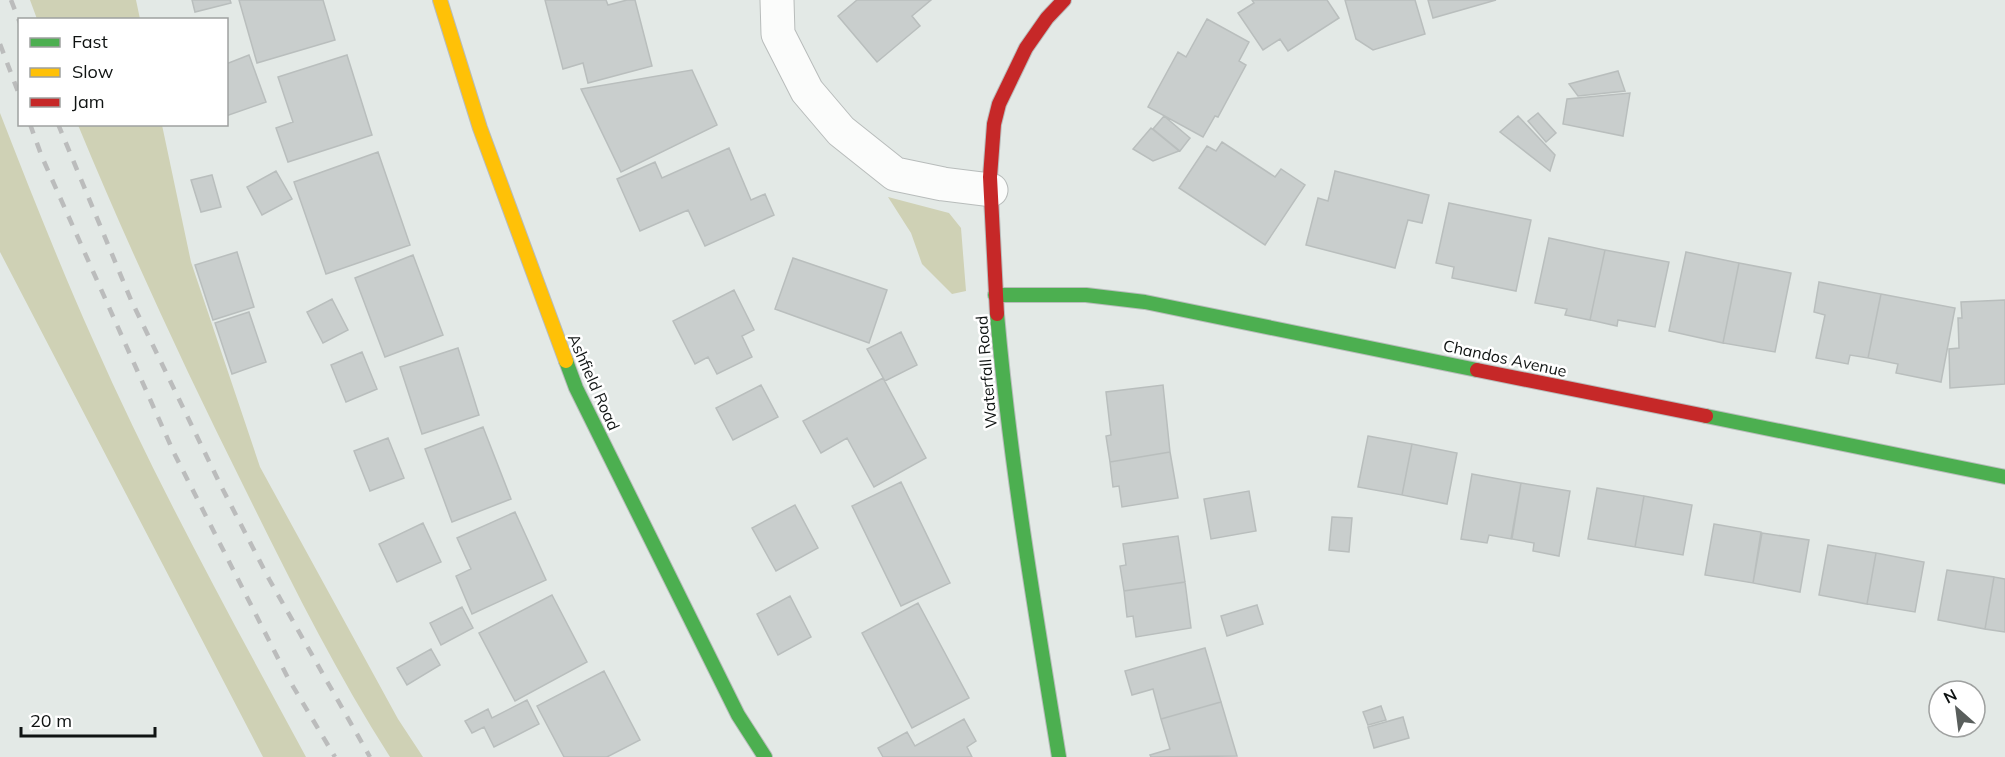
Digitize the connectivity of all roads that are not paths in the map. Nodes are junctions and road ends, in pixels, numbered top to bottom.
1 (440, 0) edge
2 (777, 0) edge
3 (1064, 0) edge
4 (991, 190) junction
5 (995, 295) junction
6 (2005, 477) edge
7 (765, 757) edge
8 (1059, 757) edge

1 - 7 street, Ashfield Road
2 - 4 street
3 - 4 street, Waterfall Road
4 - 5 street, Waterfall Road
5 - 6 street, Chandos Avenue
5 - 8 street, Waterfall Road

